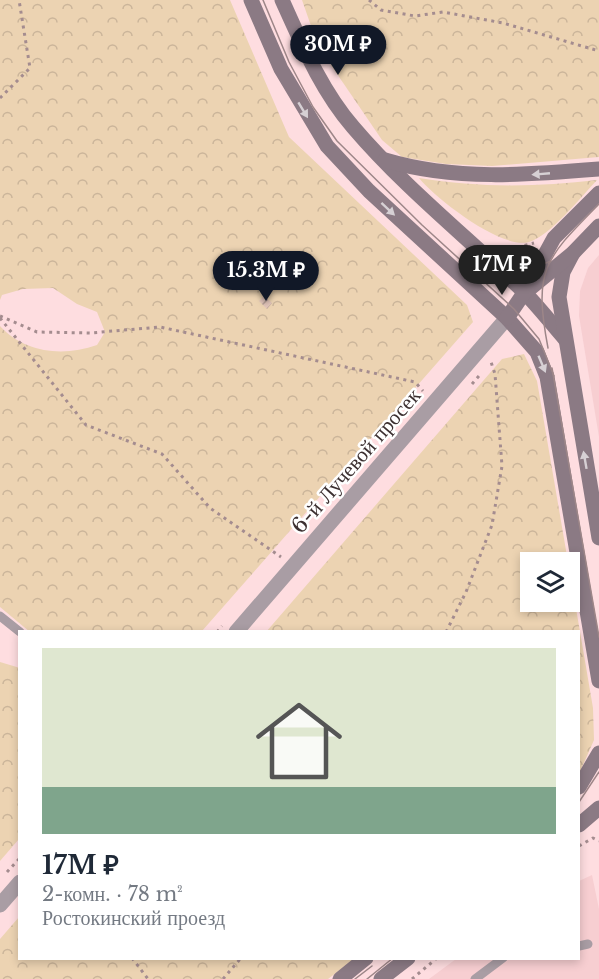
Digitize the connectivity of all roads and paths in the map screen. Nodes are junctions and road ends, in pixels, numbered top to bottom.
1 (19, 0) edge
2 (251, 0) edge
3 (282, 0) edge
4 (369, 0) edge
5 (599, 51) edge
6 (0, 98) edge
7 (382, 159) junction
8 (599, 169) edge
9 (599, 193) edge
10 (599, 226) edge
11 (573, 253) junction
12 (524, 293) junction
13 (0, 317) edge
14 (507, 318) junction
15 (565, 339) junction
16 (486, 343) junction
17 (423, 391) dead end
18 (599, 538) edge
19 (280, 557) dead end
20 (0, 616) edge
21 (18, 630) edge
22 (238, 630) edge
23 (447, 630) edge
24 (599, 681) edge
25 (599, 753) edge
26 (580, 785) edge
27 (599, 808) edge
28 (580, 824) edge
29 (599, 841) edge
30 (580, 845) edge
31 (18, 860) edge
32 (0, 880) edge
33 (18, 884) edge
34 (0, 904) edge
35 (134, 960) edge
36 (239, 960) edge
37 (364, 960) edge
38 (405, 960) edge
39 (435, 960) edge
40 (500, 960) edge
41 (148, 979) edge
42 (223, 979) edge
43 (340, 979) edge
44 (381, 979) edge
45 (412, 979) edge
46 (475, 979) edge

1 - 6 path
2 -> 14 main road
3 - 7 main road
4 - 5 path
8 -> 7 main road
7 - 12 main road
9 - 12 main road
10 - 11 main road
11 - 12 main road
11 - 15 main road
12 - 14 main road
12 - 15 main road
13 - 17 path
13 - 19 path
14 - 16 street, 6-й Лучевой просек
14 -> 24 main road
18 -> 15 main road
16 - 22 street, 6-й Лучевой просек
16 - 23 path
20 - 21 lane
25 - 26 main road
27 - 28 main road
29 - 30 path
31 - 32 path
33 - 34 street
35 - 41 path
36 - 42 path
37 - 43 main road
38 - 44 main road
39 - 45 path
40 - 46 lane

